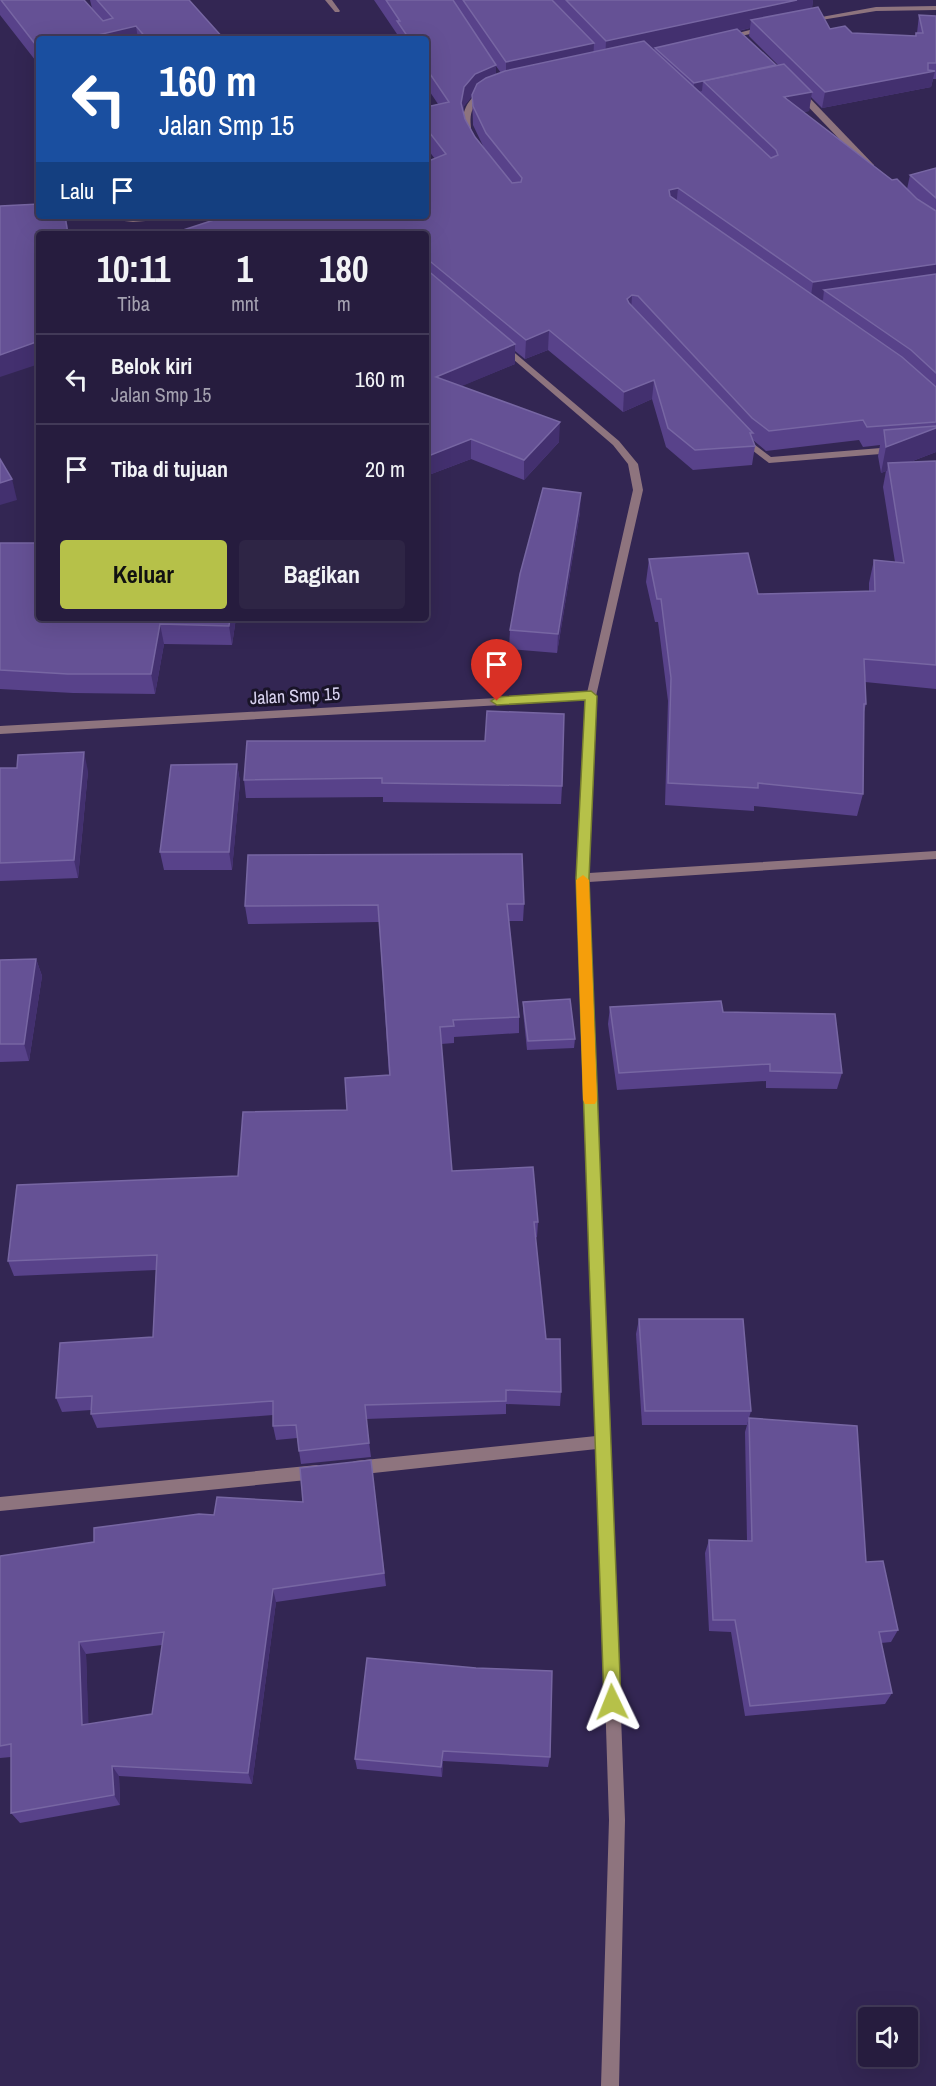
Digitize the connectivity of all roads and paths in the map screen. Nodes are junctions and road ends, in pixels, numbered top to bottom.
1 (328, 0) edge
2 (936, 8) edge
3 (337, 11) dead end
4 (798, 21) edge
5 (777, 25) edge
6 (739, 34) junction
7 (718, 38) edge
8 (746, 41) edge
9 (792, 85) edge
10 (493, 89) edge
11 (469, 138) edge
12 (878, 175) edge
13 (124, 219) edge
14 (146, 219) edge
15 (498, 342) edge
16 (737, 432) edge
17 (903, 449) edge
18 (591, 696) junction
19 (0, 730) edge
20 (936, 855) edge
21 (583, 878) junction
22 (602, 1442) junction
23 (0, 1504) edge
24 (610, 2086) edge

1 - 3 street
2 - 4 street
5 - 6 street
6 - 7 street
6 - 8 street
9 - 12 street
10 - 11 street
13 - 14 street
15 - 18 street
16 - 17 street
18 - 19 street, Jalan Smp 15
18 - 21 street
20 - 21 street
21 - 22 street
22 - 23 street
22 - 24 street

